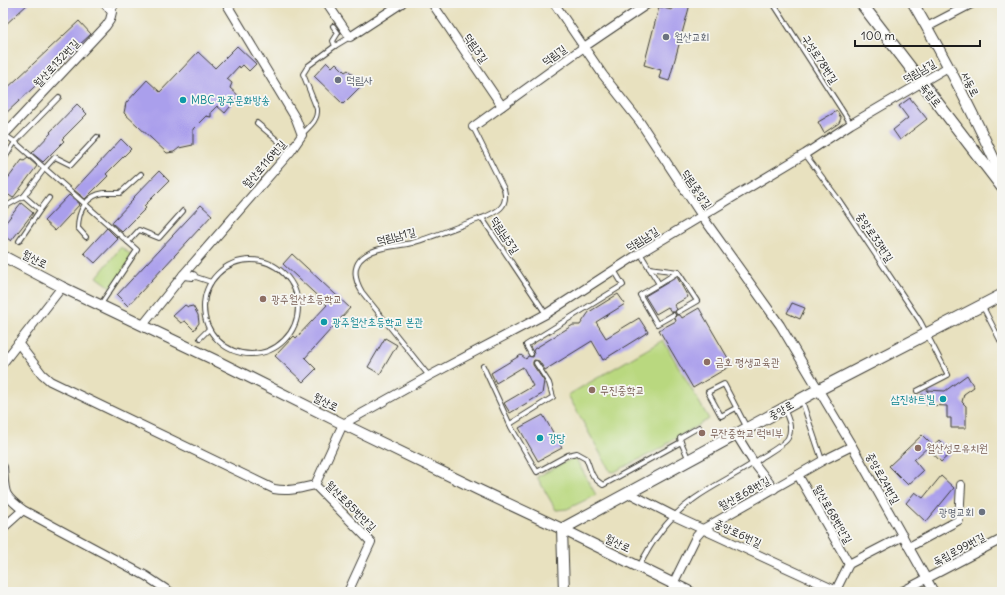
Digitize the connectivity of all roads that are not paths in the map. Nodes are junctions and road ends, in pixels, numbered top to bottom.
1 (104, 3) edge
2 (117, 3) edge
3 (226, 3) edge
4 (327, 3) edge
5 (402, 3) edge
6 (432, 3) edge
7 (554, 3) edge
8 (649, 3) edge
9 (773, 3) edge
10 (861, 3) edge
11 (913, 3) edge
12 (973, 3) edge
13 (112, 12) junction
14 (333, 26) dead end
15 (927, 27) junction
16 (350, 37) junction
17 (335, 46) junction
18 (584, 47) junction
19 (948, 67) junction
20 (922, 82) junction
21 (59, 97) dead end
22 (502, 106) junction
23 (257, 123) dead end
24 (852, 124) junction
25 (473, 127) joint
26 (302, 134) junction
27 (3, 135) edge
28 (97, 137) dead end
29 (16, 142) junction
30 (291, 151) junction
31 (805, 154) junction
32 (3, 161) edge
33 (45, 168) junction
34 (141, 174) dead end
35 (1002, 177) edge
36 (1002, 186) edge
37 (24, 196) junction
38 (49, 198) dead end
39 (85, 204) junction
40 (8, 205) dead end
41 (40, 210) junction
42 (183, 212) dead end
43 (702, 216) junction
44 (482, 218) junction
45 (86, 237) dead end
46 (19, 241) dead end
47 (128, 242) junction
48 (640, 253) junction
49 (3, 256) edge
50 (649, 268) junction
51 (614, 270) junction
52 (678, 272) junction
53 (183, 275) junction
54 (193, 276) joint
55 (211, 282) junction
56 (659, 284) junction
57 (62, 287) junction
58 (1002, 295) edge
59 (101, 304) junction
60 (982, 305) junction
61 (678, 312) dead end
62 (546, 314) junction
63 (673, 315) dead end
64 (143, 325) junction
65 (210, 329) junction
66 (927, 333) junction
67 (200, 338) dead end
68 (18, 343) junction
69 (1002, 344) edge
70 (6, 354) edge
71 (531, 354) dead end
72 (3, 363) edge
73 (536, 363) dead end
74 (483, 366) dead end
75 (429, 376) junction
76 (818, 390) junction
77 (917, 391) dead end
78 (801, 399) junction
79 (736, 408) junction
80 (784, 408) junction
81 (343, 424) junction
82 (510, 424) junction
83 (699, 427) dead end
84 (747, 428) junction
85 (736, 434) junction
86 (681, 442) junction
87 (852, 446) junction
88 (689, 460) junction
89 (822, 461) junction
90 (754, 462) junction
91 (3, 467) edge
92 (798, 475) junction
93 (315, 485) junction
94 (961, 485) dead end
95 (774, 489) junction
96 (629, 493) junction
97 (23, 510) junction
98 (674, 516) junction
99 (3, 528) edge
100 (562, 529) junction
101 (703, 529) junction
102 (903, 536) junction
103 (1002, 539) edge
104 (909, 547) junction
105 (849, 564) junction
106 (639, 567) junction
107 (926, 579) junction
108 (671, 588) edge
109 (837, 591) edge
110 (170, 592) edge
111 (348, 592) edge
112 (564, 592) edge
113 (690, 592) edge
114 (901, 592) edge
115 (934, 592) edge

1 - 13 street
2 - 13 lane
3 - 26 street
4 - 16 street
5 - 16 street
6 - 22 street, 덕림3길
7 - 18 street, 덕림중앙길
8 - 18 street, 덕림길
9 - 24 lane, 구성로78번길
10 - 20 main road, 독립로
11 - 15 street, 서동로
12 - 15 street
13 - 27 street, 월산로132번길
14 - 17 lane
15 - 19 street, 서동로
16 - 17 lane
17 - 26 lane
18 - 22 street, 덕림길
18 - 43 street, 덕림중앙길
19 - 20 street, 덕림남길
19 - 35 street, 서동로
20 - 24 street, 덕림남길
20 - 36 main road, 독립로
21 - 29 lane
22 - 25 street, 덕림길
23 - 30 lane
24 - 31 street, 덕림남길
25 - 44 lane, 덕림남3길
26 - 30 street, 월산로116번길
27 - 29 lane
28 - 33 lane
29 - 32 lane
29 - 33 lane
30 - 53 street, 월산로116번길
31 - 43 street, 덕림남길
31 - 66 lane, 중앙로33번길
33 - 37 lane
33 - 39 lane
34 - 39 lane
37 - 40 lane
37 - 41 lane
38 - 41 lane
39 - 45 lane
39 - 47 lane
41 - 46 lane
42 - 47 lane
43 - 48 street, 덕림남길
43 - 76 street, 덕림중앙길
44 - 62 lane, 덕림남3길
44 - 75 lane, 덕림남1길
47 - 59 lane
48 - 50 lane
48 - 51 street, 덕림남길
49 - 57 street, 월산로
50 - 52 lane
50 - 56 lane
51 - 62 street, 덕림남길
51 - 71 lane
52 - 56 lane
52 - 61 lane
53 - 54 street
53 - 64 street, 월산로116번길
54 - 55 lane
55 - 65 lane
55 - 65 lane
56 - 63 lane
57 - 59 street, 월산로
57 - 68 street
58 - 60 main road, 중앙로
59 - 64 street, 월산로
60 - 66 main road, 중앙로
60 - 69 lane
62 - 75 street, 덕림남길
64 - 81 street, 월산로
65 - 67 lane
66 - 76 main road, 중앙로
66 - 77 lane, 중앙로33번길
68 - 70 street
68 - 93 street
70 - 72 street
73 - 82 lane
74 - 82 lane
75 - 81 street, 덕림남길
76 - 78 main road, 중앙로
76 - 87 street, 중앙로24번길
78 - 80 main road, 중앙로
78 - 89 lane
79 - 79 lane
79 - 84 lane
80 - 84 main road, 중앙로
80 - 90 lane, 월산로
81 - 93 street
81 - 100 street, 월산로
82 - 86 lane
83 - 86 lane
84 - 85 main road, 중앙로
85 - 88 main road, 중앙로
85 - 90 street
86 - 88 lane
87 - 89 street, 월산로68번길
87 - 102 street, 중앙로24번길
88 - 96 main road, 중앙로
89 - 92 street, 월산로68번길
90 - 95 street
90 - 98 lane, 월산로
91 - 97 street
92 - 95 street, 월산로68번길
92 - 105 street, 월산로68번안길
93 - 111 street, 월산로85번안길
94 - 104 street
95 - 101 street, 월산로68번길
96 - 98 street, 중앙로6번길
96 - 100 main road, 중앙로
97 - 99 street
97 - 110 street
98 - 101 street, 중앙로6번길
98 - 106 lane, 월산로
100 - 106 street, 월산로
100 - 112 street
101 - 108 street, 월산로68번길
101 - 109 street, 중앙로6번길
102 - 104 street, 중앙로24번길
102 - 105 street
103 - 107 street, 독립로99번길
104 - 107 street, 중앙로24번길
105 - 109 street
106 - 108 street, 월산로
107 - 114 street, 독립로99번길
107 - 115 street, 중앙로24번길
108 - 113 street, 월산로

